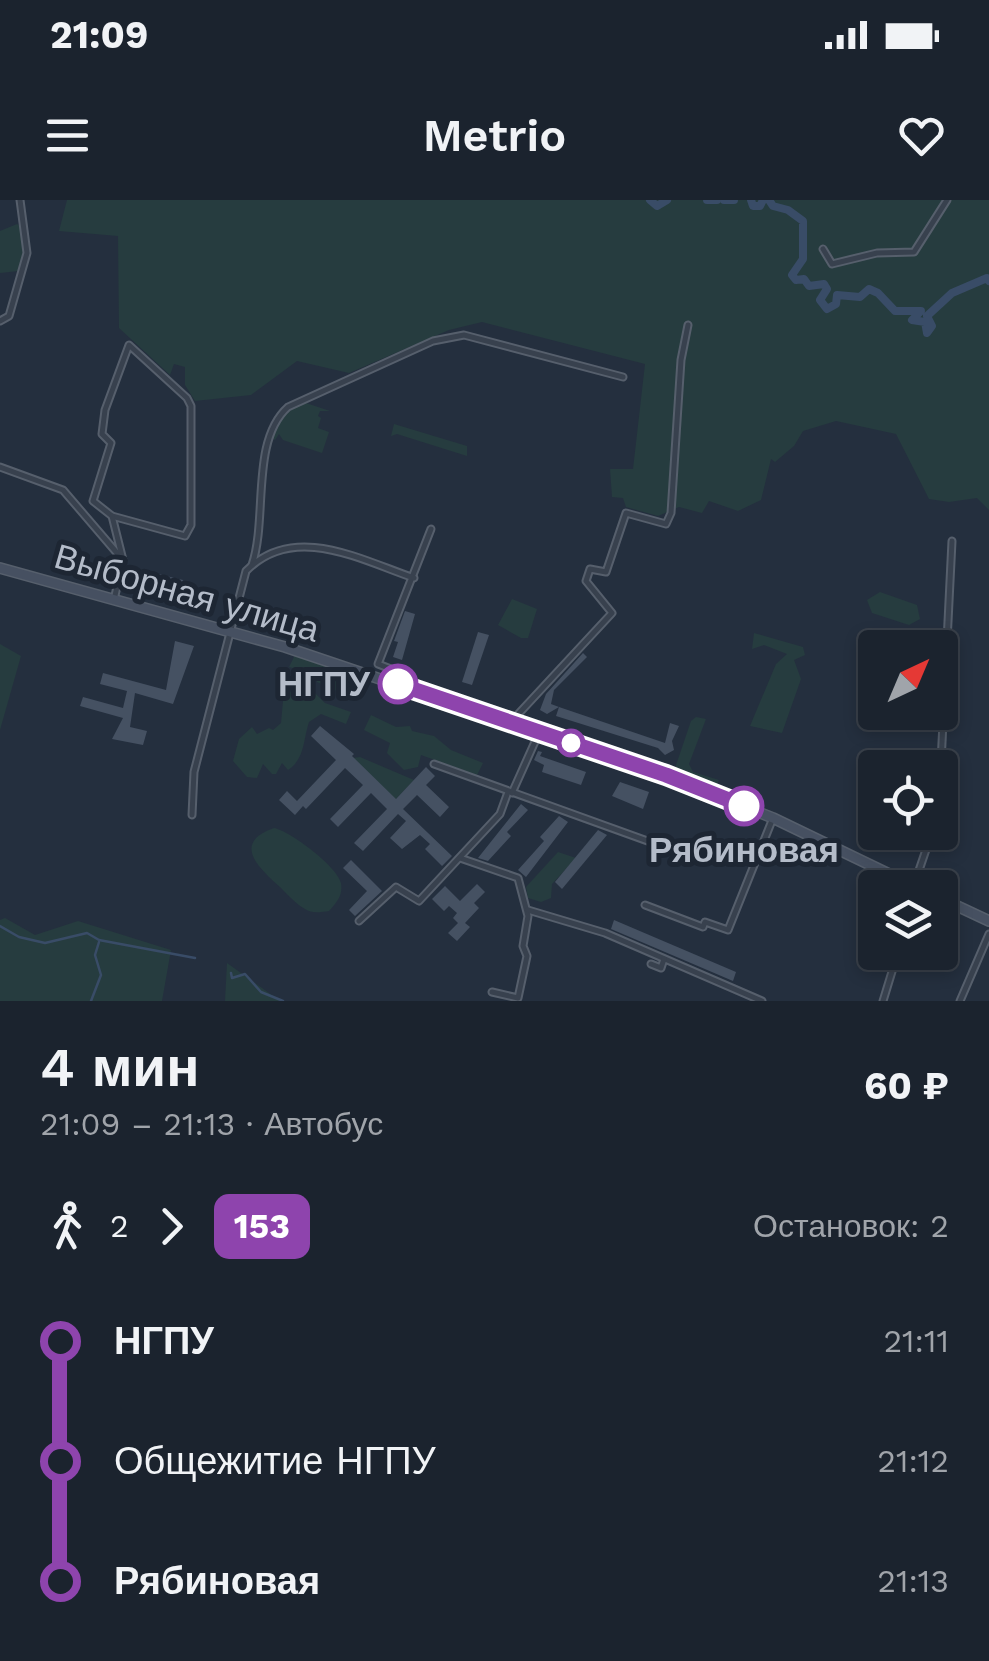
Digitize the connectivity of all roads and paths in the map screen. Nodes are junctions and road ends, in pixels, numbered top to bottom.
1 (20, 200) edge
2 (947, 200) edge
3 (823, 249) dead end
4 (0, 322) edge
5 (688, 325) dead end
6 (623, 377) dead end
7 (0, 467) edge
8 (112, 516) junction
9 (431, 529) dead end
10 (952, 540) dead end
11 (123, 560) junction
12 (252, 565) junction
13 (0, 568) edge
14 (414, 578) junction
15 (114, 600) junction
16 (232, 632) junction
17 (400, 685) junction
18 (510, 723) junction
19 (540, 732) junction
20 (942, 750) edge
21 (434, 764) dead end
22 (510, 792) junction
23 (192, 814) dead end
24 (774, 818) junction
25 (460, 858) junction
26 (702, 861) dead end
27 (881, 870) edge
28 (646, 905) dead end
29 (958, 906) edge
30 (528, 910) junction
31 (360, 921) dead end
32 (989, 921) edge
33 (989, 934) edge
34 (664, 959) junction
35 (654, 968) dead end
36 (892, 970) edge
37 (492, 992) dead end
38 (762, 1001) edge
39 (883, 1001) edge
40 (960, 1001) edge

1 - 4 street
2 - 3 street
5 - 18 street
6 - 12 street
7 - 11 street
8 - 8 street
8 - 11 street
9 - 14 street
10 - 20 street
11 - 15 street
12 - 14 street
12 - 16 street
13 - 15 main road, Выборная улица
14 - 17 street
15 - 16 main road, Выборная улица
16 - 17 main road, Выборная улица
16 - 23 street
17 - 18 main road, Выборная улица
18 - 19 main road, Выборная улица
19 - 22 street
19 - 24 main road, Выборная улица
21 - 22 street
22 - 25 street
22 - 26 street
24 - 27 main road, Выборная улица
24 - 28 street
25 - 30 street
25 - 31 street
29 - 32 main road
30 - 34 street
30 - 37 street
33 - 40 street
34 - 35 street
34 - 38 street
36 - 39 street

